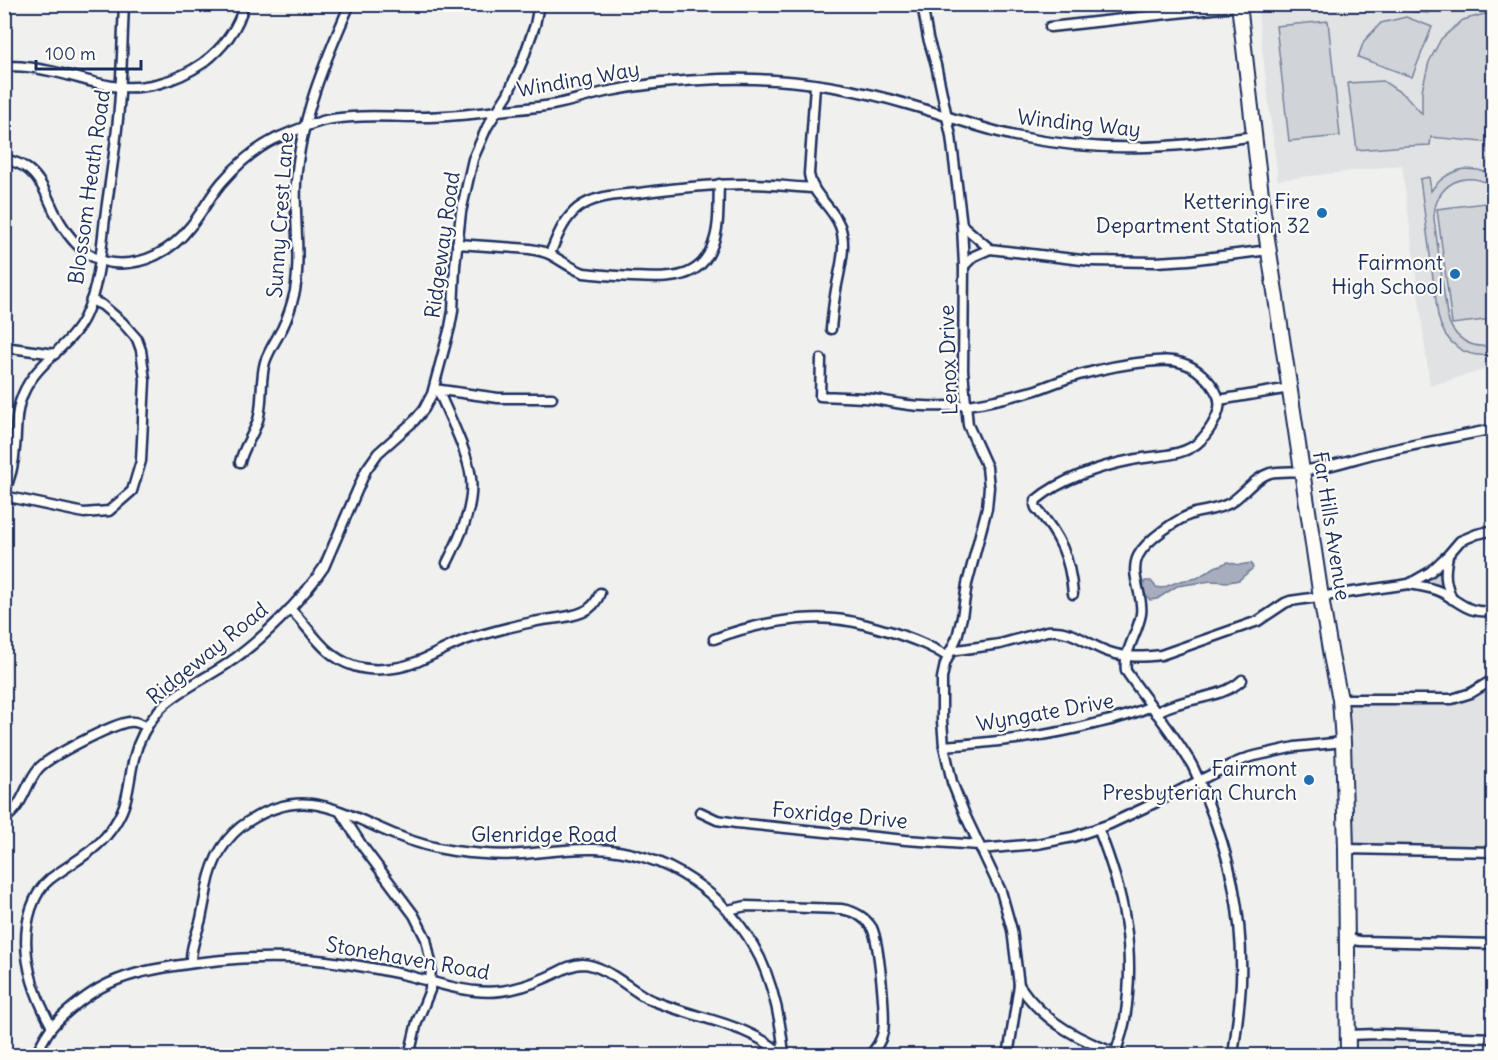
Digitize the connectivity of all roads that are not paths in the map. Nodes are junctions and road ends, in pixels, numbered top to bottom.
1 (124, 4) edge
2 (244, 4) edge
3 (350, 4) edge
4 (539, 4) edge
5 (922, 4) edge
6 (1239, 5) edge
7 (1050, 27) dead end
8 (4, 67) edge
9 (816, 85) junction
10 (121, 87) junction
11 (498, 111) junction
12 (947, 117) junction
13 (303, 127) junction
14 (1254, 136) junction
15 (4, 159) edge
16 (719, 184) junction
17 (813, 188) junction
18 (962, 225) junction
19 (457, 244) junction
20 (990, 249) junction
21 (1269, 250) junction
22 (550, 255) junction
23 (100, 260) junction
24 (964, 266) junction
25 (91, 300) junction
26 (831, 329) dead end
27 (4, 347) edge
28 (55, 354) junction
29 (821, 359) dead end
30 (1290, 388) junction
31 (436, 389) junction
32 (552, 398) dead end
33 (1219, 400) junction
34 (966, 405) junction
35 (1494, 429) edge
36 (240, 462) dead end
37 (1303, 471) junction
38 (4, 492) edge
39 (4, 496) edge
40 (1494, 530) edge
41 (1448, 555) junction
42 (447, 563) dead end
43 (1409, 584) junction
44 (600, 593) dead end
45 (1073, 594) dead end
46 (1321, 597) junction
47 (1453, 599) junction
48 (290, 609) junction
49 (1494, 611) edge
50 (714, 639) dead end
51 (949, 654) junction
52 (1127, 657) junction
53 (1494, 679) edge
54 (1242, 680) dead end
55 (1340, 699) junction
56 (1153, 710) junction
57 (147, 727) junction
58 (1343, 742) junction
59 (944, 746) junction
60 (1199, 780) junction
61 (700, 812) dead end
62 (342, 813) junction
63 (4, 819) edge
64 (1098, 828) junction
65 (980, 847) junction
66 (1346, 849) junction
67 (1494, 852) edge
68 (728, 910) junction
69 (1347, 939) junction
70 (1494, 944) edge
71 (191, 963) junction
72 (430, 982) junction
73 (1019, 985) junction
74 (52, 1027) junction
75 (1348, 1035) junction
76 (1494, 1038) edge
77 (784, 1055) edge
78 (1118, 1055) edge
79 (35, 1056) edge
80 (409, 1056) edge
81 (869, 1056) edge
82 (1008, 1056) edge
83 (1233, 1056) edge
84 (1348, 1056) edge

1 - 10 street, Blossom Heath Road
2 - 10 street
3 - 13 street, Sunny Crest Lane
4 - 11 street, Ridgeway Road
5 - 12 street, Lenox Drive
6 - 7 street
6 - 14 main road, Far Hills Avenue
8 - 10 street
9 - 11 street, Winding Way
9 - 12 street, Winding Way
9 - 17 street
10 - 23 street, Blossom Heath Road
11 - 13 street, Winding Way
11 - 19 street, Ridgeway Road
12 - 14 street, Winding Way
12 - 18 street, Lenox Drive
13 - 23 street, Winding Way
13 - 36 street, Sunny Crest Lane
14 - 21 main road, Far Hills Avenue
15 - 23 street, Winding Way
16 - 17 street
16 - 22 street
16 - 22 street
17 - 26 street
18 - 20 street
18 - 24 street, Lenox Drive
19 - 22 street
19 - 31 street, Ridgeway Road
20 - 21 street
20 - 24 street
21 - 30 main road, Far Hills Avenue
23 - 25 street, Blossom Heath Road
24 - 34 street, Lenox Drive
25 - 28 street, Blossom Heath Road
25 - 39 street
27 - 28 street
28 - 38 street, Blossom Heath Road
29 - 34 street
30 - 33 street
30 - 37 main road, Far Hills Avenue
31 - 32 street
31 - 42 street
31 - 48 street, Ridgeway Road
33 - 34 street
33 - 45 street
34 - 51 street, Lenox Drive
35 - 37 street
37 - 46 main road, Far Hills Avenue
37 - 52 street
40 - 41 street
41 - 43 street
41 - 47 street
43 - 46 street
43 - 47 street
44 - 48 street
46 - 52 street
46 - 55 main road, Far Hills Avenue
47 - 49 street
48 - 57 street, Ridgeway Road
50 - 51 street
51 - 52 street
51 - 59 street, Lenox Drive
52 - 56 street
53 - 55 street
54 - 56 street, Wyngate Drive
55 - 58 main road, Far Hills Avenue
56 - 59 street, Wyngate Drive
56 - 60 street
57 - 63 street
57 - 74 street, Ridgeway Road
58 - 60 street, Foxridge Drive
58 - 66 main road, Far Hills Avenue
59 - 65 street, Lenox Drive
60 - 64 street, Foxridge Drive
60 - 83 street
61 - 65 street, Foxridge Drive
62 - 68 street, Glenridge Road
62 - 71 street, Glenridge Road
62 - 72 street
64 - 65 street, Foxridge Drive
64 - 78 street
65 - 73 street, Lenox Drive
66 - 67 street
66 - 69 main road, Far Hills Avenue
68 - 77 street, Glenridge Road
68 - 81 street
69 - 70 street
69 - 75 main road, Far Hills Avenue
71 - 72 street, Stonehaven Road
71 - 74 street, Stonehaven Road
72 - 77 street, Stonehaven Road
72 - 80 street
73 - 78 street
73 - 82 street, Lenox Drive
74 - 79 street
75 - 76 street
75 - 84 main road, Far Hills Avenue

